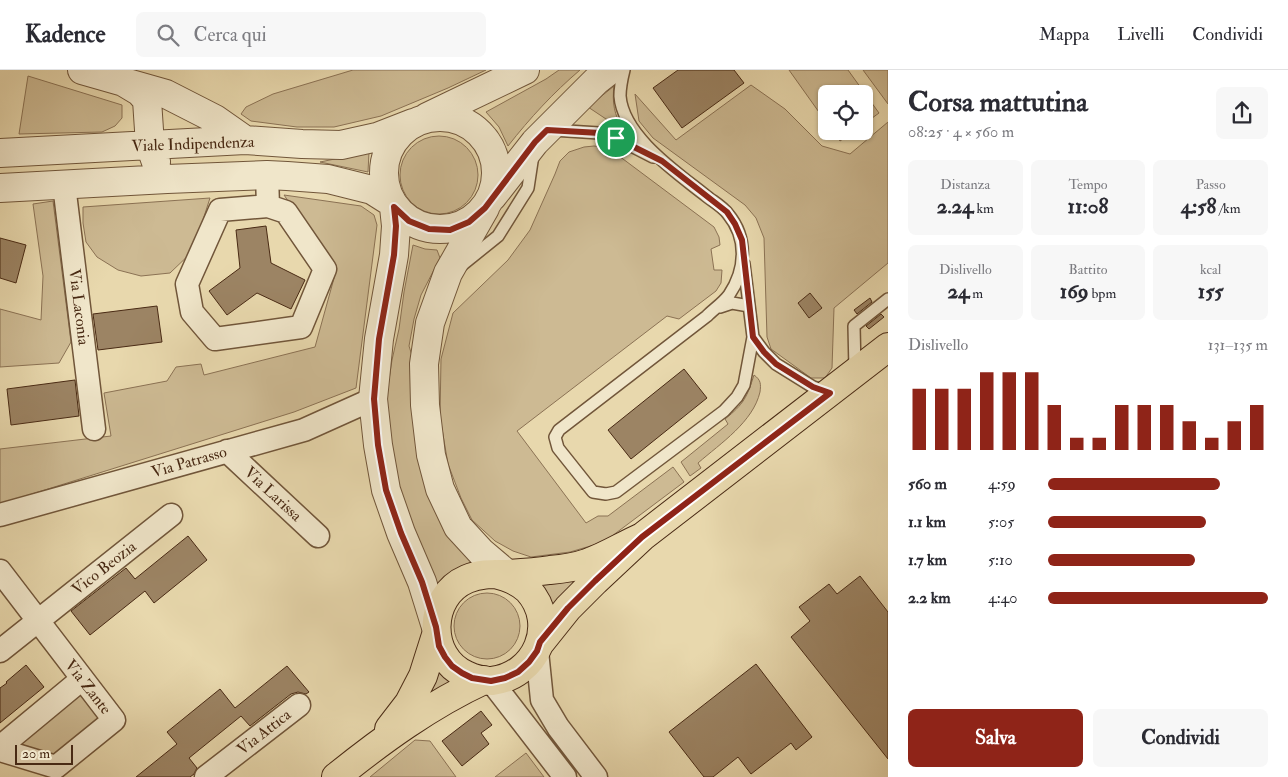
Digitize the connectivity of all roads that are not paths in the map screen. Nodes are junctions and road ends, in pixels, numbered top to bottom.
1 (82, 70) edge
2 (525, 70) edge
3 (610, 70) edge
4 (624, 70) edge
5 (125, 83) junction
6 (148, 113) junction
7 (418, 121) junction
8 (541, 136) junction
9 (245, 140) junction
10 (150, 145) junction
11 (123, 147) junction
12 (0, 153) edge
13 (662, 161) junction
14 (267, 175) junction
15 (167, 179) junction
16 (64, 184) junction
17 (0, 188) edge
18 (392, 204) junction
19 (487, 204) junction
20 (268, 206) junction
21 (743, 259) junction
22 (447, 278) junction
23 (888, 299) edge
24 (749, 306) junction
25 (714, 309) junction
26 (753, 337) junction
27 (888, 347) edge
28 (855, 374) junction
29 (830, 393) junction
30 (374, 399) junction
31 (94, 429) dead end
32 (226, 451) junction
33 (0, 515) edge
34 (171, 515) dead end
35 (318, 536) dead end
36 (642, 537) junction
37 (0, 572) edge
38 (505, 575) junction
39 (38, 620) junction
40 (436, 631) junction
41 (539, 647) junction
42 (0, 651) edge
43 (82, 679) junction
44 (487, 681) junction
45 (299, 705) dead end
46 (377, 745) junction
47 (0, 748) edge
48 (60, 772) edge
49 (206, 777) edge
50 (336, 777) edge
51 (565, 777) edge
52 (596, 777) edge

1 - 5 street
2 - 7 street
3 - 8 street
4 - 13 lane
5 - 6 street
5 - 9 street
6 - 10 street
6 - 11 street
7 - 9 street, Viale Indipendenza
7 - 18 street
7 - 19 street
8 - 13 lane
8 - 19 street
8 - 22 lane
9 - 10 street, Viale Indipendenza
10 - 11 street, Viale Indipendenza
10 - 15 street
11 - 12 street, Viale Indipendenza
13 - 21 lane
14 - 15 street, Viale Indipendenza
14 - 18 street, Viale Indipendenza
14 - 20 street
15 - 16 street, Viale Indipendenza
16 - 17 street, Viale Indipendenza
16 - 31 street, Via Laconia
18 - 19 street
18 - 30 street
19 - 22 street
20 - 20 street
21 - 24 lane
21 - 25 lane
22 - 38 street
23 - 28 lane
24 - 25 lane
24 - 26 lane
25 - 26 lane
26 - 29 lane
27 - 28 main road
28 - 29 main road
29 - 36 main road
30 - 32 street, Via Patrasso
30 - 40 street
32 - 33 street, Via Patrasso
32 - 35 street, Via Larissa
34 - 39 street, Vico Beozia
36 - 38 main road
36 - 41 main road
37 - 39 street, Via Zante
38 - 40 main road
38 - 41 main road
39 - 42 street, Vico Beozia
39 - 43 street, Via Zante
40 - 44 main road
40 - 46 main road
41 - 44 main road
41 - 52 street
43 - 47 street
43 - 48 street, Via Zante
44 - 46 main road
44 - 51 street
45 - 49 street, Via Attica
46 - 50 main road
47 - 48 street, Via Zante

